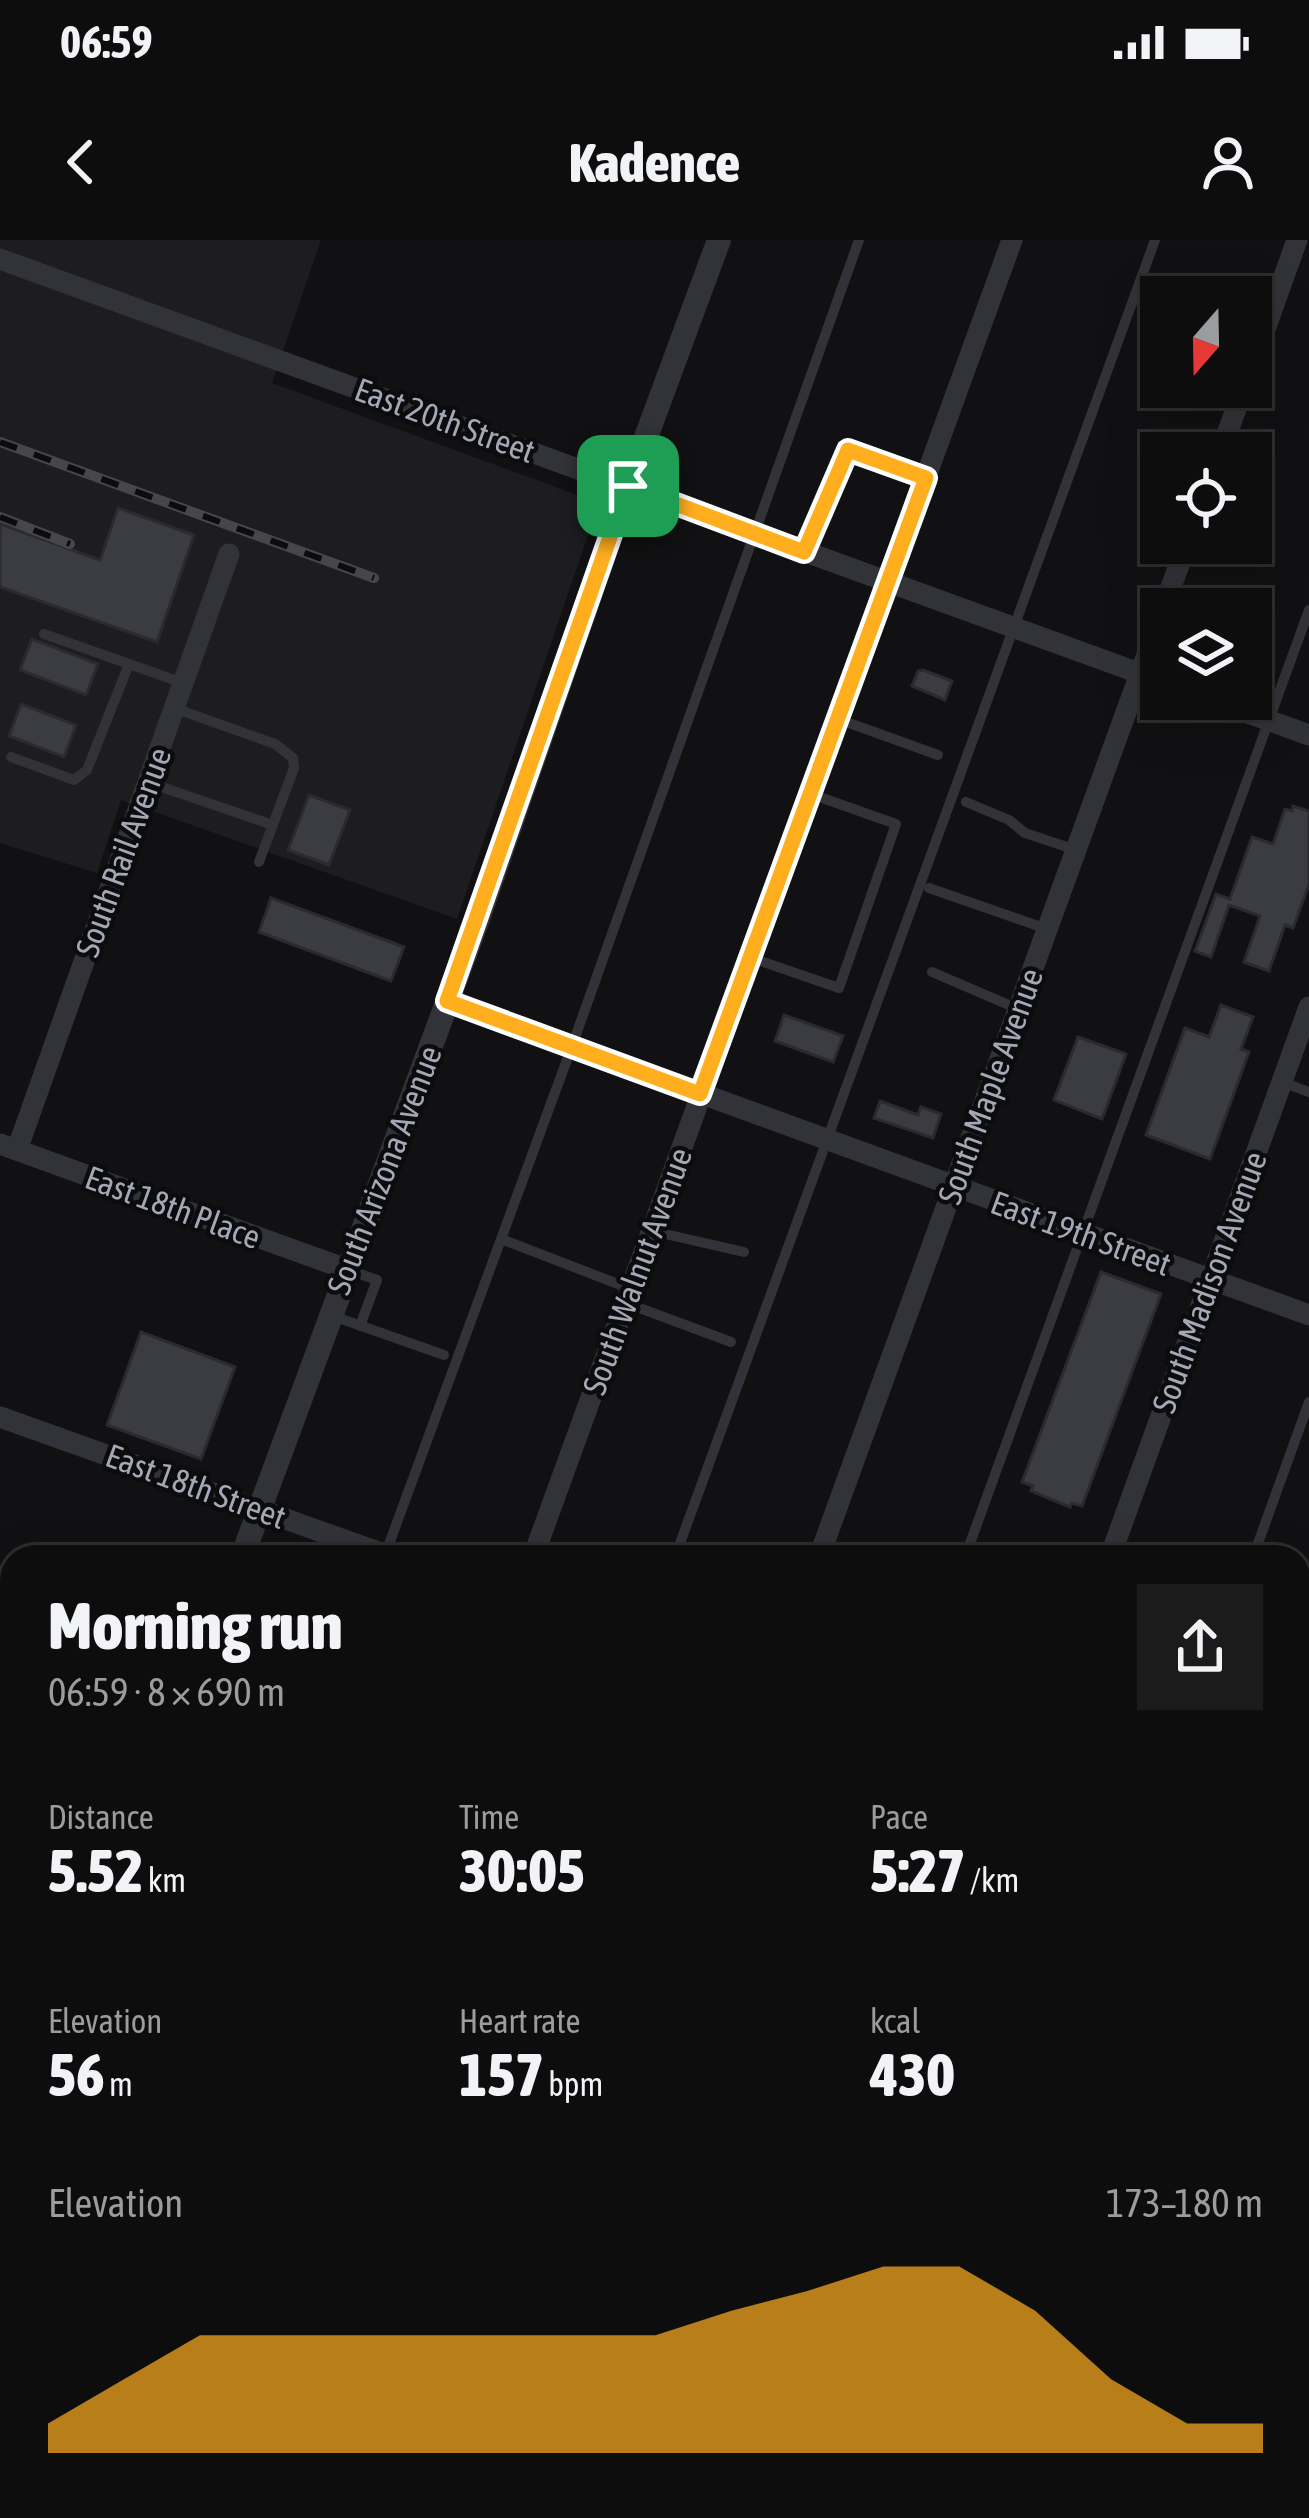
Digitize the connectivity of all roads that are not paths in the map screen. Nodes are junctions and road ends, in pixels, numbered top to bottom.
1 (719, 240) edge
2 (859, 240) edge
3 (1012, 240) edge
4 (1155, 240) edge
5 (1298, 240) edge
6 (0, 260) edge
7 (1272, 311) edge
8 (926, 478) junction
9 (628, 486) junction
10 (754, 533) junction
11 (804, 552) junction
12 (229, 554) dead end
13 (888, 582) junction
14 (1309, 610) edge
15 (1014, 628) junction
16 (44, 634) dead end
17 (130, 664) junction
18 (1140, 674) edge
19 (182, 683) junction
20 (1140, 701) edge
21 (174, 708) junction
22 (838, 719) junction
23 (1269, 721) junction
24 (1309, 735) edge
25 (938, 754) dead end
26 (10, 757) dead end
27 (148, 782) junction
28 (811, 794) junction
29 (966, 802) dead end
30 (273, 825) junction
31 (1076, 850) junction
32 (259, 862) dead end
33 (929, 888) dead end
34 (1047, 929) junction
35 (751, 958) junction
36 (932, 972) dead end
37 (447, 1001) junction
38 (1309, 1007) edge
39 (1018, 1009) junction
40 (572, 1046) junction
41 (1282, 1082) junction
42 (1309, 1092) edge
43 (700, 1094) junction
44 (827, 1141) junction
45 (8, 1147) edge
46 (954, 1187) junction
47 (652, 1231) junction
48 (1082, 1234) junction
49 (501, 1239) junction
50 (744, 1252) dead end
51 (346, 1269) junction
52 (1210, 1280) junction
53 (628, 1296) junction
54 (329, 1315) junction
55 (1309, 1315) edge
56 (360, 1325) junction
57 (731, 1342) dead end
58 (444, 1355) dead end
59 (1309, 1402) edge
60 (0, 1417) edge
61 (260, 1509) junction
62 (246, 1545) edge
63 (358, 1545) edge
64 (392, 1545) edge
65 (537, 1545) edge
66 (679, 1545) edge
67 (823, 1545) edge
68 (969, 1545) edge
69 (1114, 1545) edge
70 (1257, 1545) edge

1 - 9 street, South Arizona Avenue
2 - 10 lane
3 - 8 street, South Walnut Avenue
4 - 15 lane
5 - 7 street
6 - 9 street, East 20th Street
8 - 11 lane
8 - 13 street, South Walnut Avenue
9 - 10 street, East 20th Street
9 - 37 street, South Arizona Avenue
10 - 11 street, East 20th Street
10 - 40 lane
11 - 13 street, East 20th Street
12 - 19 street, South Rail Avenue
13 - 15 street, East 20th Street
13 - 22 street, South Walnut Avenue
14 - 23 lane
15 - 18 street, East 20th Street
15 - 44 lane
16 - 17 lane
17 - 19 lane
17 - 26 lane
19 - 21 street, South Rail Avenue
20 - 31 street, South Maple Avenue
21 - 27 street, South Rail Avenue
21 - 30 lane
22 - 25 lane
22 - 28 street, South Walnut Avenue
23 - 24 street
23 - 48 lane
27 - 30 lane
27 - 45 street, South Rail Avenue
28 - 35 street, South Walnut Avenue
28 - 35 lane
29 - 31 lane
30 - 32 lane
31 - 34 street, South Maple Avenue
33 - 34 lane
34 - 39 street, South Maple Avenue
35 - 43 street, South Walnut Avenue
36 - 39 lane
37 - 40 street, East 19th Street
37 - 51 street, South Arizona Avenue
38 - 41 street, South Madison Avenue
39 - 46 street, South Maple Avenue
40 - 43 street, East 19th Street
40 - 49 lane
41 - 42 lane
41 - 52 street, South Madison Avenue
43 - 44 street, East 19th Street
43 - 47 street, South Walnut Avenue
44 - 46 street, East 19th Street
44 - 66 lane
45 - 51 street, East 18th Place
46 - 48 street, East 19th Street
46 - 67 street, South Maple Avenue
47 - 50 lane
47 - 53 street, South Walnut Avenue
48 - 52 street, East 19th Street
48 - 68 lane
49 - 53 lane
49 - 64 lane
51 - 54 street, South Arizona Avenue
51 - 56 lane
52 - 55 street, East 19th Street
52 - 69 street, South Madison Avenue
53 - 57 lane
53 - 65 street, South Walnut Avenue
54 - 56 lane
54 - 61 street, South Arizona Avenue
56 - 58 lane
59 - 70 lane
60 - 61 street, East 18th Street
61 - 62 street, South Arizona Avenue
61 - 63 street, East 18th Street

